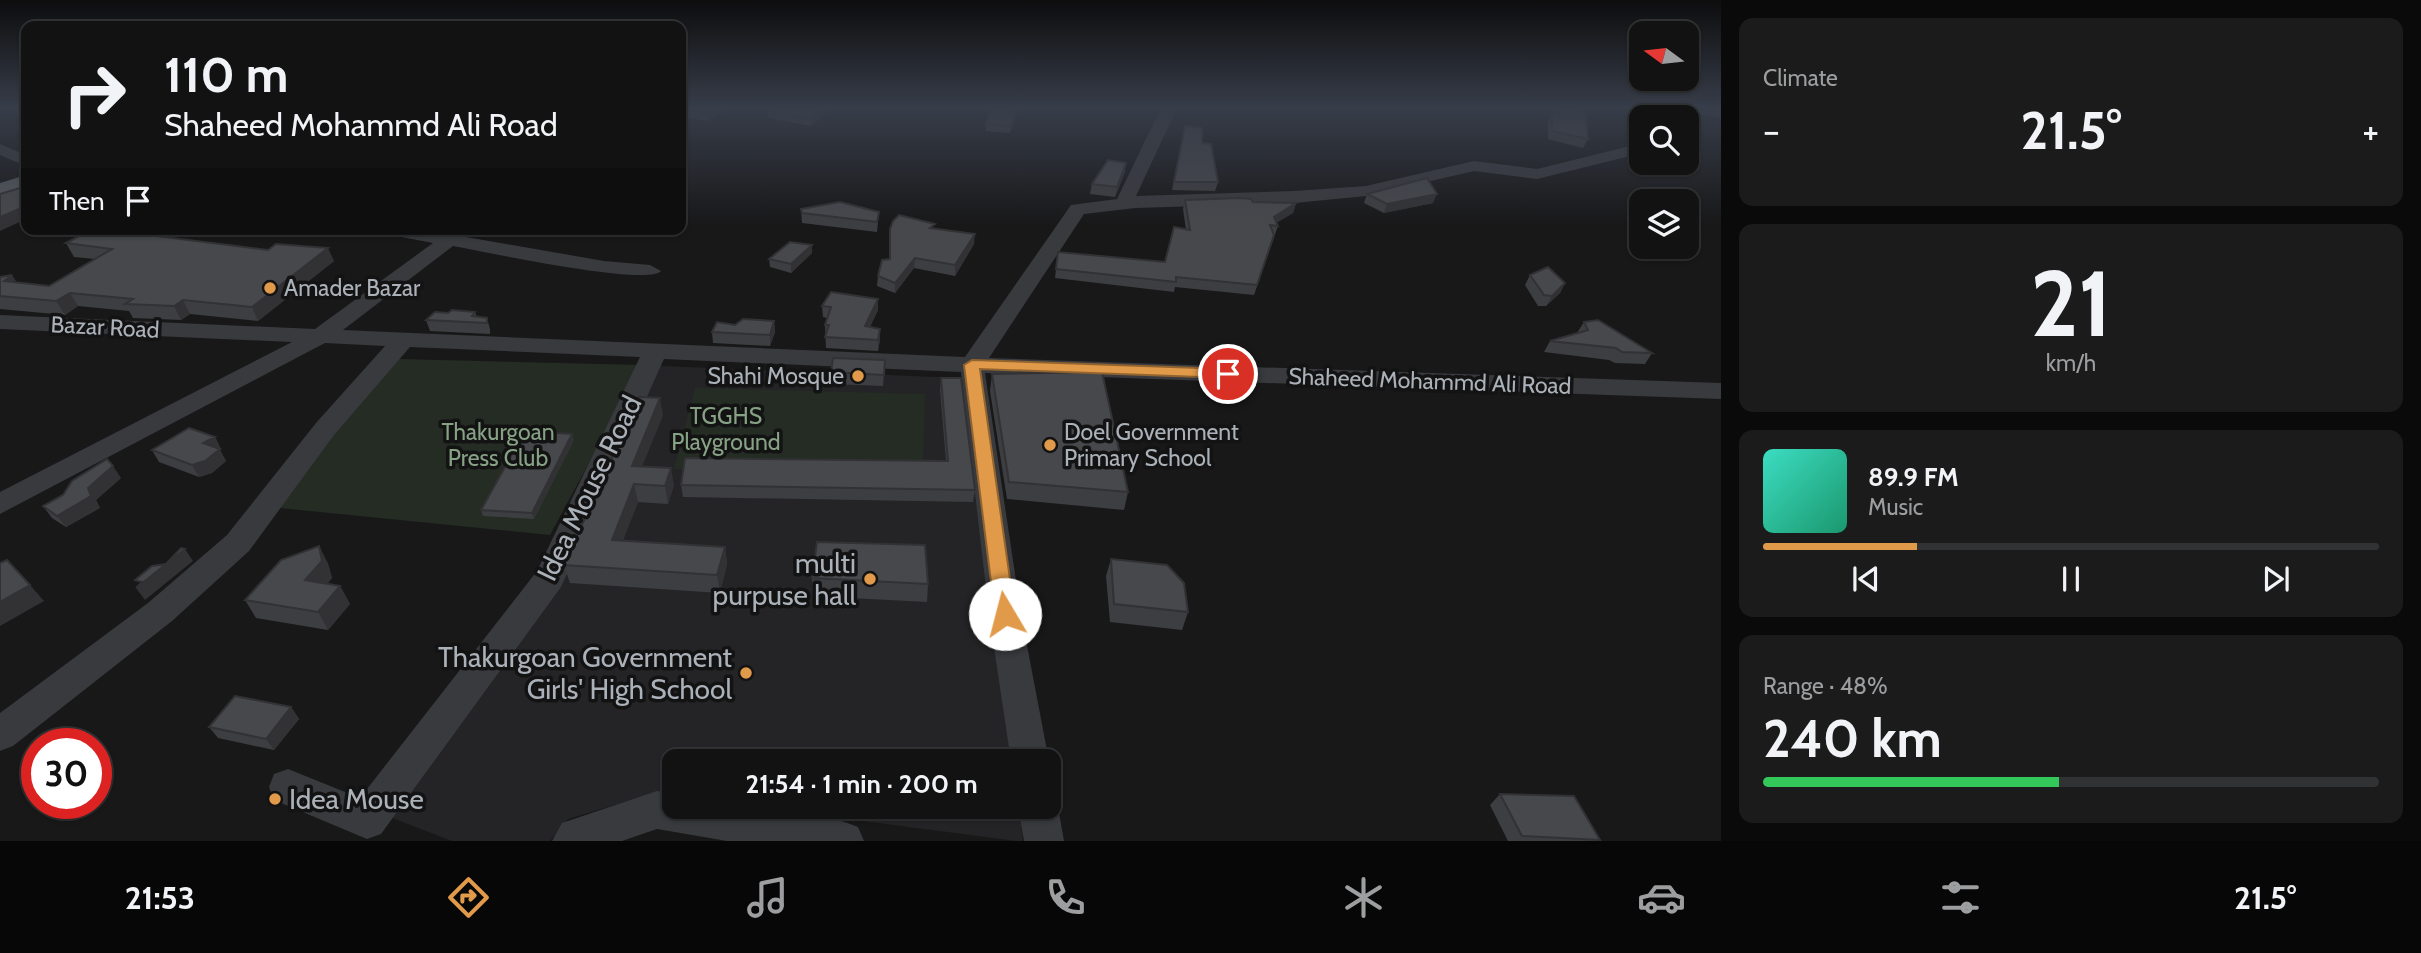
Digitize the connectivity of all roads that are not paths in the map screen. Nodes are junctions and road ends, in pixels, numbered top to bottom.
1 (1150, 147) edge
2 (0, 149) edge
3 (1629, 151) edge
4 (21, 159) edge
5 (21, 184) edge
6 (21, 190) edge
7 (0, 191) edge
8 (0, 197) edge
9 (1124, 203) junction
10 (455, 235) edge
11 (460, 235) edge
12 (650, 271) dead end
13 (0, 323) edge
14 (318, 338) junction
15 (402, 342) junction
16 (655, 352) junction
17 (972, 365) junction
18 (1721, 391) edge
19 (0, 504) edge
20 (0, 734) edge
21 (1028, 749) edge
22 (288, 787) dead end
23 (1040, 819) edge
24 (369, 831) edge
25 (572, 841) edge
26 (844, 841) edge
27 (1044, 841) edge

1 - 9 street
2 - 4 street
3 - 9 street
5 - 7 main road
6 - 8 main road
9 - 17 street
10 - 14 street
11 - 12 street
13 - 14 street, Bazar Road
14 - 15 street, Bazar Road
14 - 19 street
15 - 16 street, Bazar Road
15 - 20 street
16 - 17 street, Shaheed Mohammd Ali Road
16 - 24 street, Idea Mouse Road
17 - 18 street, Shaheed Mohammd Ali Road
17 - 21 street
22 - 24 street, Idea Mouse Road
23 - 27 street
25 - 26 street

